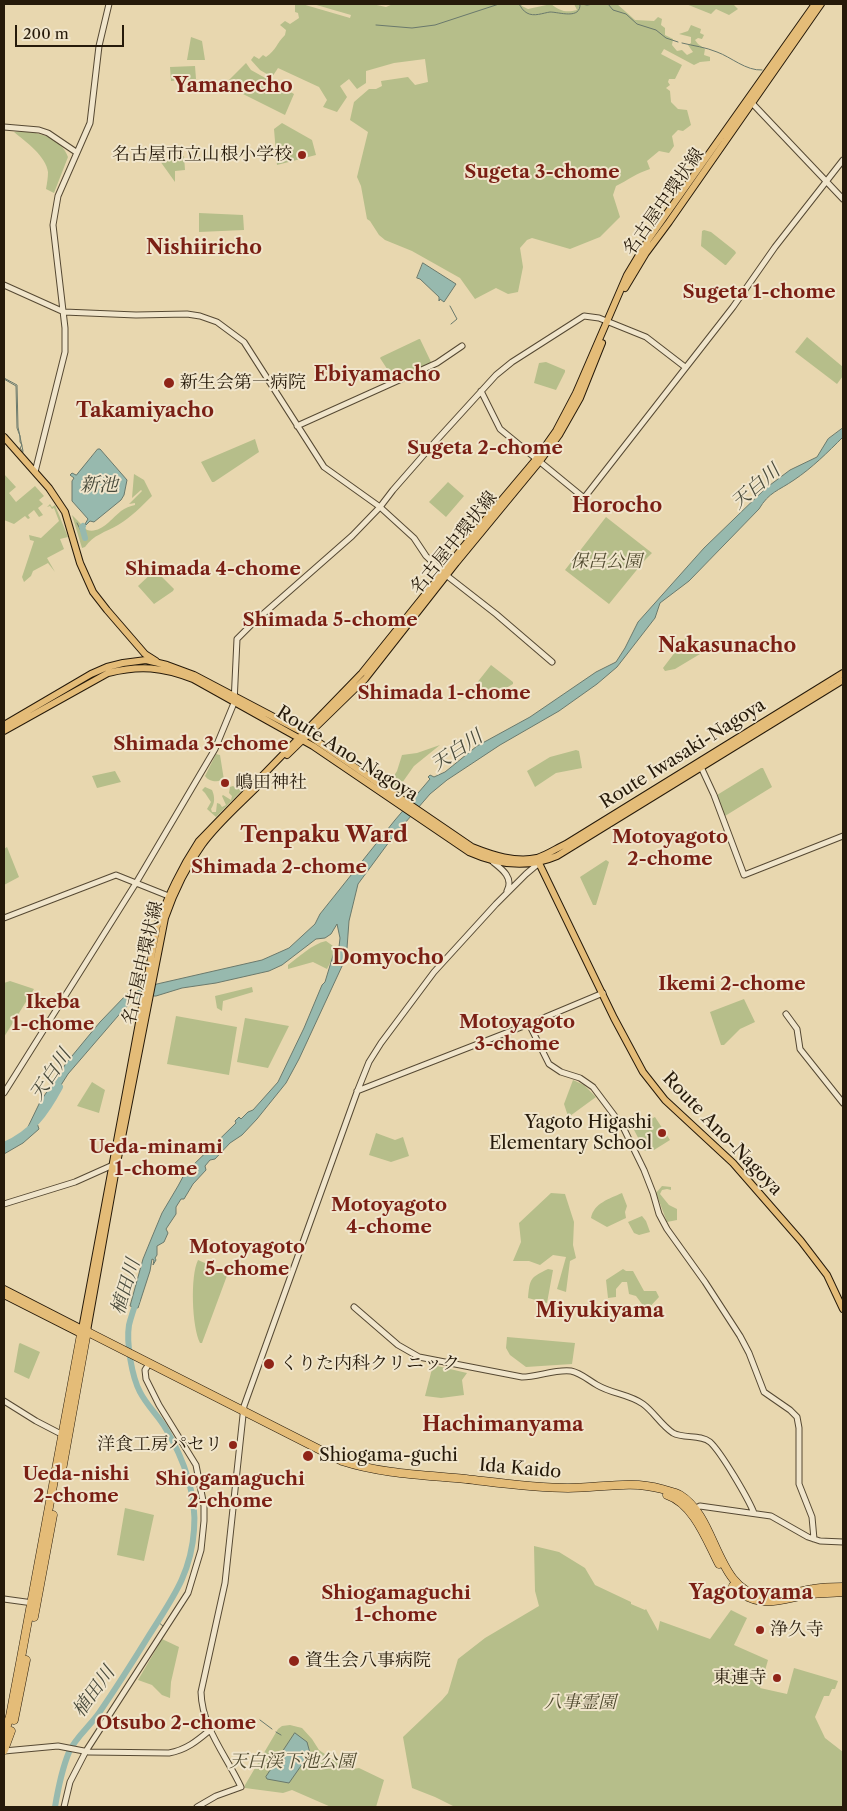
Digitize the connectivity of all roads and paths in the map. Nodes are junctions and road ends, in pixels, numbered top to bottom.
1 (109, 4) edge
2 (816, 4) edge
3 (821, 4) edge
4 (750, 100) junction
5 (4, 127) edge
6 (76, 152) junction
7 (843, 160) edge
8 (826, 182) junction
9 (843, 199) edge
10 (4, 285) edge
11 (64, 312) junction
12 (608, 322) junction
13 (462, 346) dead end
14 (685, 366) junction
15 (481, 391) junction
16 (297, 426) junction
17 (4, 437) edge
18 (538, 460) junction
19 (35, 472) junction
20 (380, 507) junction
21 (445, 574) junction
22 (145, 661) junction
23 (552, 662) dead end
24 (843, 673) edge
25 (843, 680) edge
26 (234, 699) junction
27 (4, 725) edge
28 (4, 731) edge
29 (303, 736) junction
30 (701, 767) junction
31 (843, 836) edge
32 (471, 849) junction
33 (536, 861) junction
34 (493, 862) junction
35 (136, 883) junction
36 (170, 897) junction
37 (502, 897) junction
38 (4, 918) edge
39 (603, 992) junction
40 (144, 1012) junction
41 (786, 1014) dead end
42 (528, 1024) junction
43 (357, 1092) junction
44 (4, 1093) edge
45 (843, 1103) edge
46 (113, 1165) junction
47 (4, 1204) edge
48 (4, 1289) edge
49 (4, 1295) edge
50 (354, 1307) dead end
51 (843, 1309) edge
52 (84, 1332) junction
53 (144, 1364) junction
54 (4, 1401) edge
55 (243, 1413) junction
56 (63, 1435) junction
57 (692, 1510) junction
58 (754, 1513) junction
59 (814, 1539) junction
60 (843, 1542) edge
61 (843, 1587) edge
62 (843, 1592) edge
63 (4, 1599) edge
64 (34, 1603) junction
65 (210, 1730) junction
66 (4, 1735) edge
67 (4, 1751) edge
68 (85, 1751) junction
69 (64, 1807) edge
70 (197, 1807) edge

1 - 6 street
2 - 4 main road, 名古屋中環状線
3 - 4 main road, 名古屋中環状線
4 - 8 street
4 - 12 main road, 名古屋中環状線
5 - 6 street
6 - 11 street
7 - 8 street
8 - 9 street
8 - 14 street
10 - 11 street
11 - 16 street
11 - 19 street
12 - 14 street
12 - 15 street
12 - 18 main road, 名古屋中環状線
13 - 16 street
14 - 18 street
15 - 18 street
15 - 20 street
16 - 20 street
17 - 19 main road, Route Ano-Nagoya
18 - 21 main road, 名古屋中環状線
19 - 22 main road, Route Ano-Nagoya
20 - 21 street
20 - 26 street
21 - 23 street
21 - 29 main road, 名古屋中環状線
22 - 26 main road, Route Ano-Nagoya
22 - 26 main road, Route Ano-Nagoya
22 - 27 main road
22 - 28 main road
24 - 33 main road, Route Iwasaki-Nagoya
25 - 30 main road, Route Iwasaki-Nagoya
26 - 29 main road, Route Ano-Nagoya
26 - 35 street
29 - 32 main road, Route Ano-Nagoya
29 - 36 main road, 名古屋中環状線
30 - 31 street
30 - 33 main road, Route Iwasaki-Nagoya
32 - 33 main road, Route Ano-Nagoya
32 - 34 main road, Route Ano-Nagoya
33 - 34 main road, Route Ano-Nagoya
33 - 37 street
33 - 39 main road, Route Ano-Nagoya
34 - 37 street
35 - 36 street
35 - 38 street
35 - 44 street
36 - 40 main road, 名古屋中環状線
37 - 43 street
39 - 42 street
39 - 51 main road, Route Ano-Nagoya
40 - 46 main road, 名古屋中環状線
40 - 52 main road, 名古屋中環状線
41 - 45 street
42 - 43 street
42 - 59 street
43 - 55 street
46 - 47 street
46 - 52 main road, 名古屋中環状線
48 - 52 main road
49 - 52 main road
50 - 58 street
52 - 53 highway, Ida Kaido
52 - 56 highway
52 - 64 highway
53 - 55 highway, Ida Kaido
53 - 68 street
54 - 56 street
55 - 57 highway, Ida Kaido
55 - 65 street
56 - 64 highway
57 - 58 street
57 - 61 highway, Ida Kaido
57 - 62 highway, Ida Kaido
58 - 59 street
59 - 60 street
63 - 64 street
64 - 66 highway
64 - 67 highway
65 - 68 street
65 - 70 street
67 - 68 street
68 - 69 street

